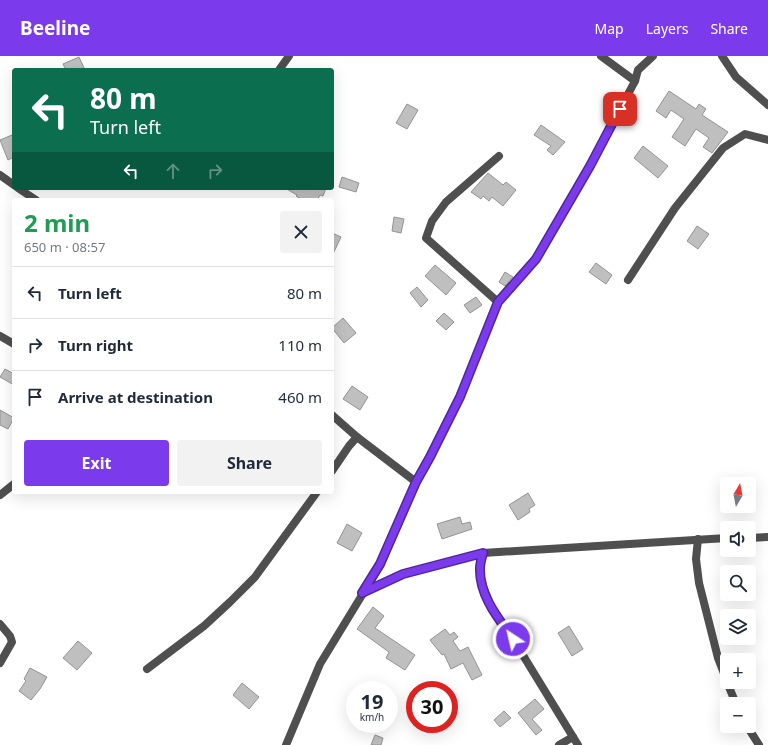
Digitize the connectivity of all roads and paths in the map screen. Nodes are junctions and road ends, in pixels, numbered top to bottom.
1 (289, 56) edge
2 (601, 56) edge
3 (653, 56) edge
4 (722, 56) edge
5 (280, 68) edge
6 (635, 81) junction
7 (768, 105) edge
8 (768, 140) edge
9 (499, 156) dead end
10 (0, 175) edge
11 (12, 184) edge
12 (21, 190) edge
13 (33, 198) edge
14 (628, 280) dead end
15 (498, 302) junction
16 (0, 336) edge
17 (12, 343) edge
18 (334, 418) edge
19 (357, 437) junction
20 (334, 468) edge
21 (416, 482) junction
22 (12, 486) edge
23 (316, 494) edge
24 (0, 495) edge
25 (768, 537) edge
26 (720, 538) edge
27 (756, 538) edge
28 (698, 539) junction
29 (483, 553) junction
30 (362, 593) junction
31 (0, 624) edge
32 (0, 663) edge
33 (720, 663) edge
34 (147, 669) dead end
35 (751, 733) edge
36 (573, 737) junction
37 (286, 745) edge
38 (559, 745) edge
39 (578, 745) edge
40 (759, 745) edge

1 - 5 street
2 - 6 street
3 - 6 street
4 - 7 street
6 - 15 street
8 - 14 street
9 - 15 street
10 - 11 street
12 - 13 street
15 - 21 street
16 - 17 street
18 - 19 street
19 - 20 street
19 - 21 street
21 - 30 street
22 - 24 street
23 - 34 street
25 - 27 street
26 - 28 street
28 - 29 street
28 - 33 street
29 - 30 street
29 - 36 street
30 - 37 street
31 - 32 street
35 - 40 street
36 - 38 street
36 - 39 street

